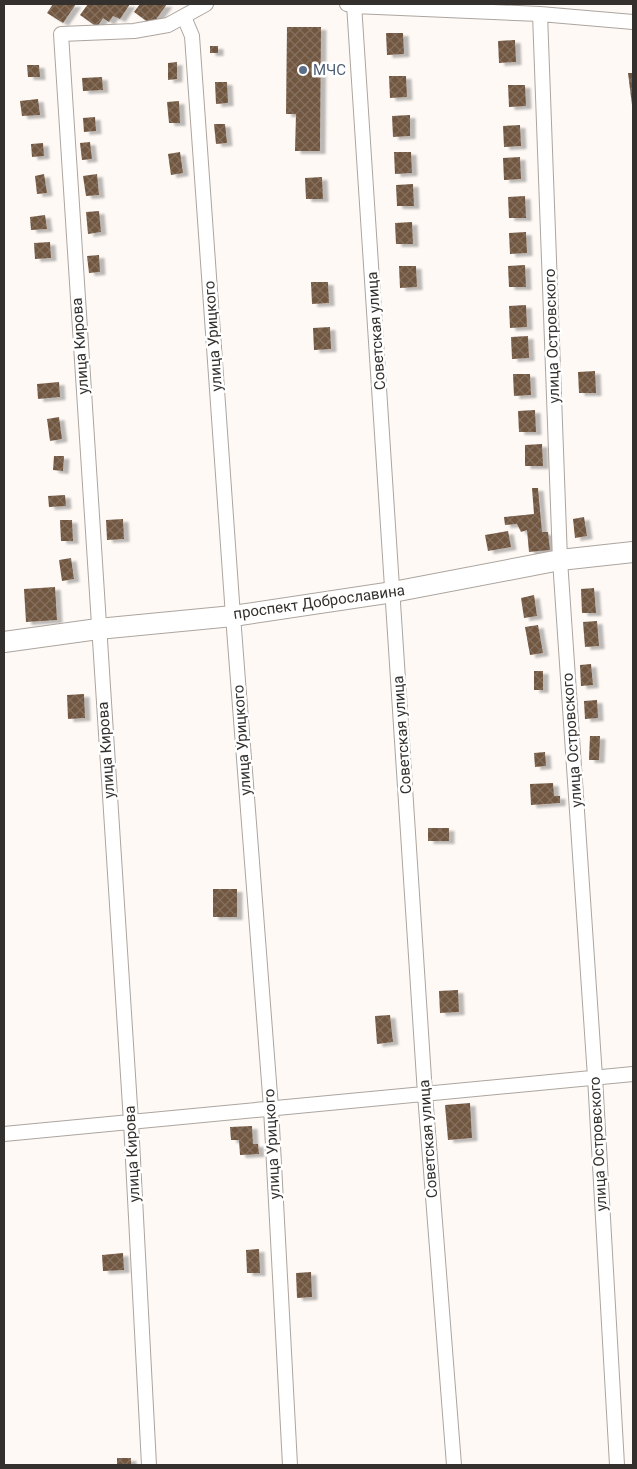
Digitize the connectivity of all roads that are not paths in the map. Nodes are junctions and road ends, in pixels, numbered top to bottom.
1 (206, 4) edge
2 (352, 5) edge
3 (540, 14) junction
4 (184, 17) junction
5 (633, 22) edge
6 (633, 552) edge
7 (560, 560) junction
8 (393, 592) junction
9 (233, 616) junction
10 (98, 629) junction
11 (4, 642) edge
12 (633, 1074) edge
13 (595, 1077) junction
14 (424, 1094) junction
15 (271, 1108) junction
16 (131, 1122) junction
17 (4, 1134) edge
18 (149, 1465) edge
19 (290, 1465) edge
20 (454, 1465) edge
21 (617, 1465) edge

1 - 4 street
2 - 3 street
2 - 8 street, Советская улица
3 - 5 street
3 - 7 street, улица Островского
4 - 9 street, улица Урицкого
4 - 10 street, улица Кирова
6 - 7 street, проспект Доброславина
7 - 8 street, проспект Доброславина
7 - 13 street, улица Островского
8 - 9 street, проспект Доброславина
8 - 14 street, Советская улица
9 - 10 street, проспект Доброславина
9 - 15 street, улица Урицкого
10 - 11 street, проспект Доброславина
10 - 16 street, улица Кирова
12 - 13 street
13 - 14 street
13 - 21 street, улица Островского
14 - 15 street
14 - 20 street, Советская улица
15 - 16 street
15 - 19 street, улица Урицкого
16 - 17 street
16 - 18 street, улица Кирова

